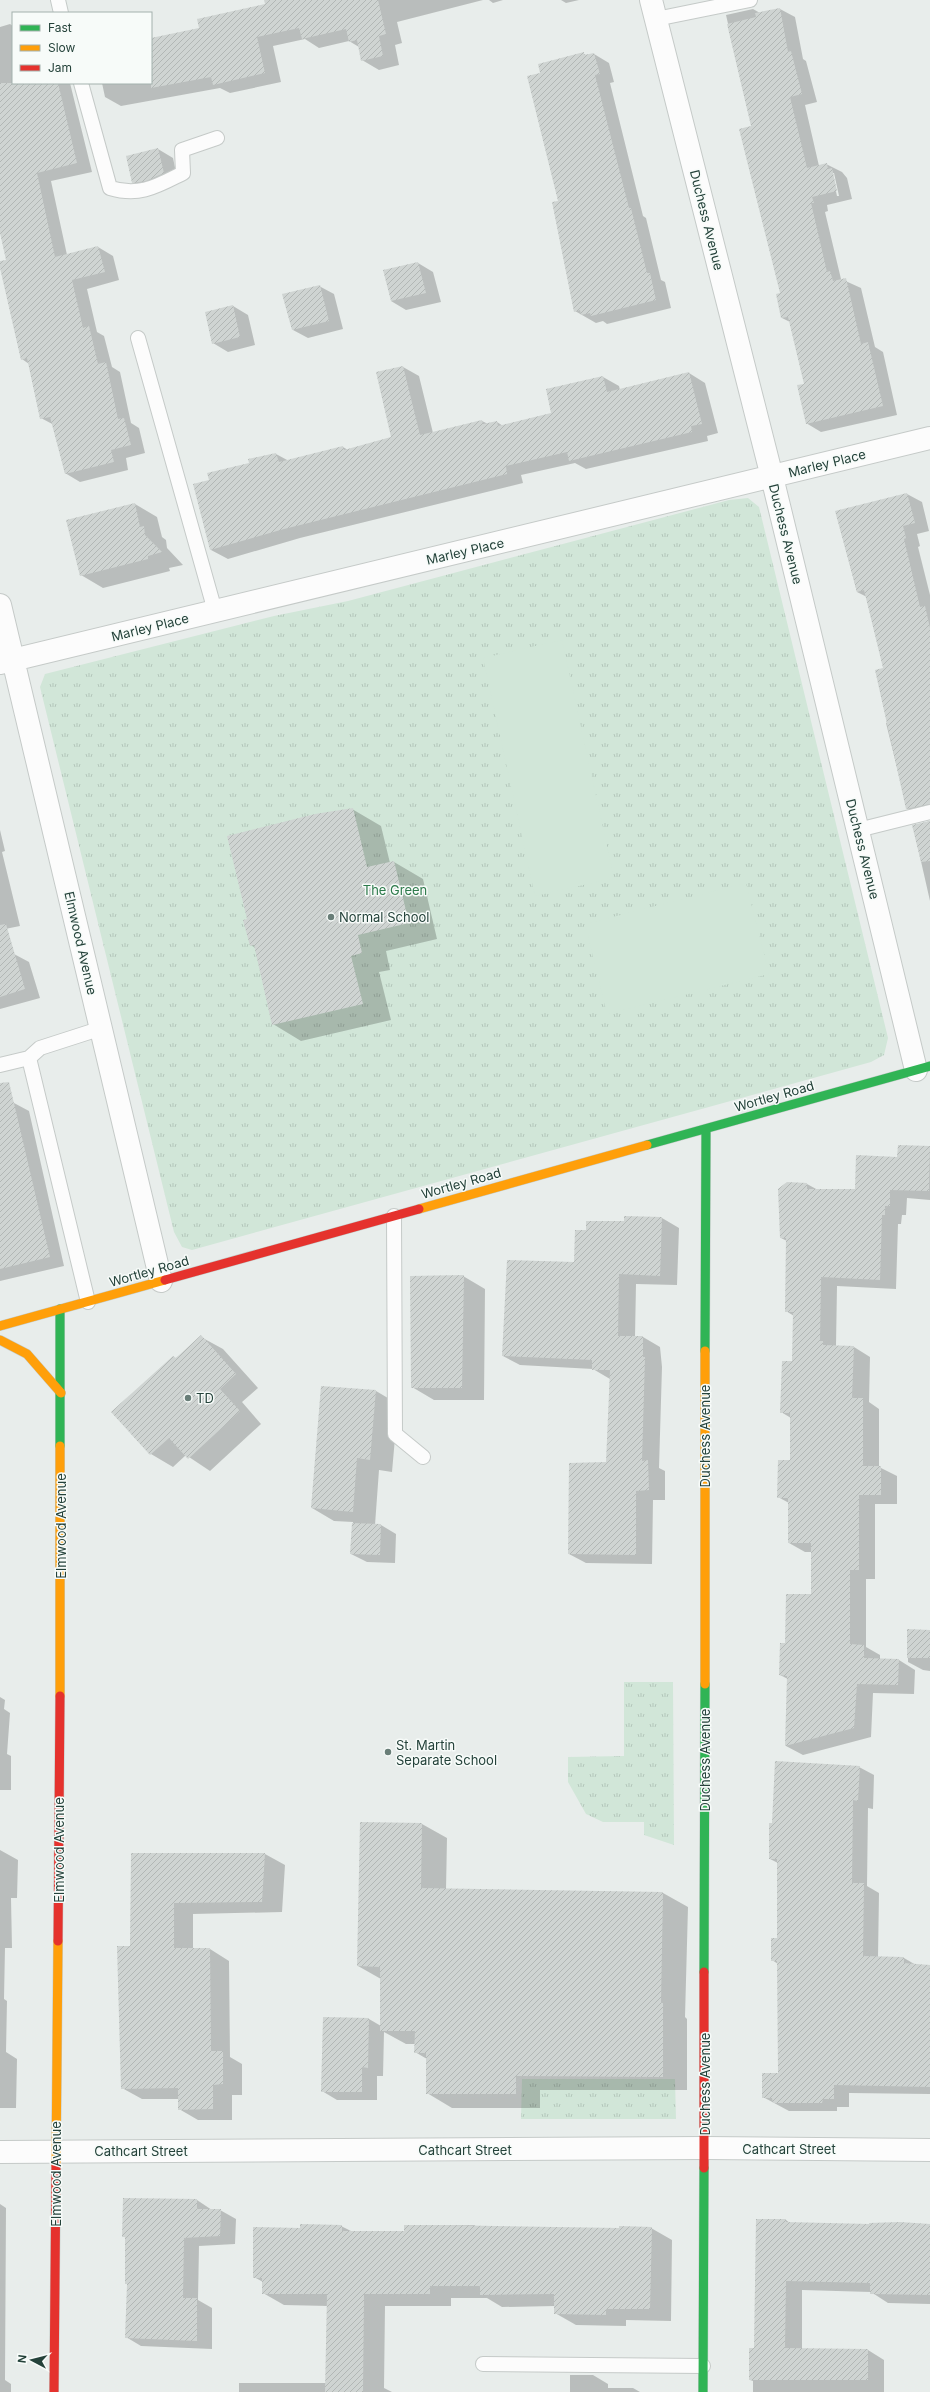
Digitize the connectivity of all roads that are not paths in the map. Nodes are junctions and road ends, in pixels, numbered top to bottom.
1 (58, 0) edge
2 (750, 0) edge
3 (654, 10) edge
4 (61, 12) edge
5 (81, 84) edge
6 (217, 138) dead end
7 (138, 338) dead end
8 (930, 438) edge
9 (772, 477) junction
10 (0, 605) edge
11 (215, 611) junction
12 (7, 662) edge
13 (930, 812) edge
14 (858, 830) junction
15 (102, 1028) junction
16 (29, 1058) junction
17 (0, 1065) edge
18 (923, 1068) edge
19 (706, 1129) junction
20 (394, 1216) junction
21 (161, 1281) junction
22 (88, 1302) junction
23 (60, 1309) junction
24 (0, 1326) edge
25 (0, 1340) edge
26 (61, 1393) junction
27 (423, 1457) dead end
28 (705, 2148) junction
29 (930, 2150) edge
30 (0, 2152) edge
31 (56, 2152) junction
32 (483, 2364) dead end
33 (703, 2366) junction
34 (54, 2392) edge
35 (703, 2392) edge

1 - 4 lane
2 - 3 lane
3 - 9 street, Duchess Avenue
5 - 6 lane
7 - 11 lane
8 - 9 street, Marley Place
9 - 11 street, Marley Place
9 - 14 street, Duchess Avenue
10 - 12 street, Elmwood Avenue
11 - 12 street, Marley Place
12 - 15 street, Elmwood Avenue
13 - 14 lane
14 - 18 street, Duchess Avenue
15 - 16 lane
15 - 21 street, Elmwood Avenue
16 - 17 lane
16 - 22 lane
18 - 19 street, Wortley Road
19 - 20 street, Wortley Road
19 - 28 street, Duchess Avenue
20 - 21 street, Wortley Road
20 - 27 lane
21 - 22 street, Wortley Road
22 - 23 street, Wortley Road
23 - 24 street, Wortley Road
23 - 26 street, Elmwood Avenue
25 - 26 street
26 - 31 street, Elmwood Avenue
28 - 29 street, Cathcart Street
28 - 31 street, Cathcart Street
28 - 33 street, Duchess Avenue
30 - 31 street, Cathcart Street
31 - 34 street, Elmwood Avenue
32 - 33 lane
33 - 35 street, Duchess Avenue

